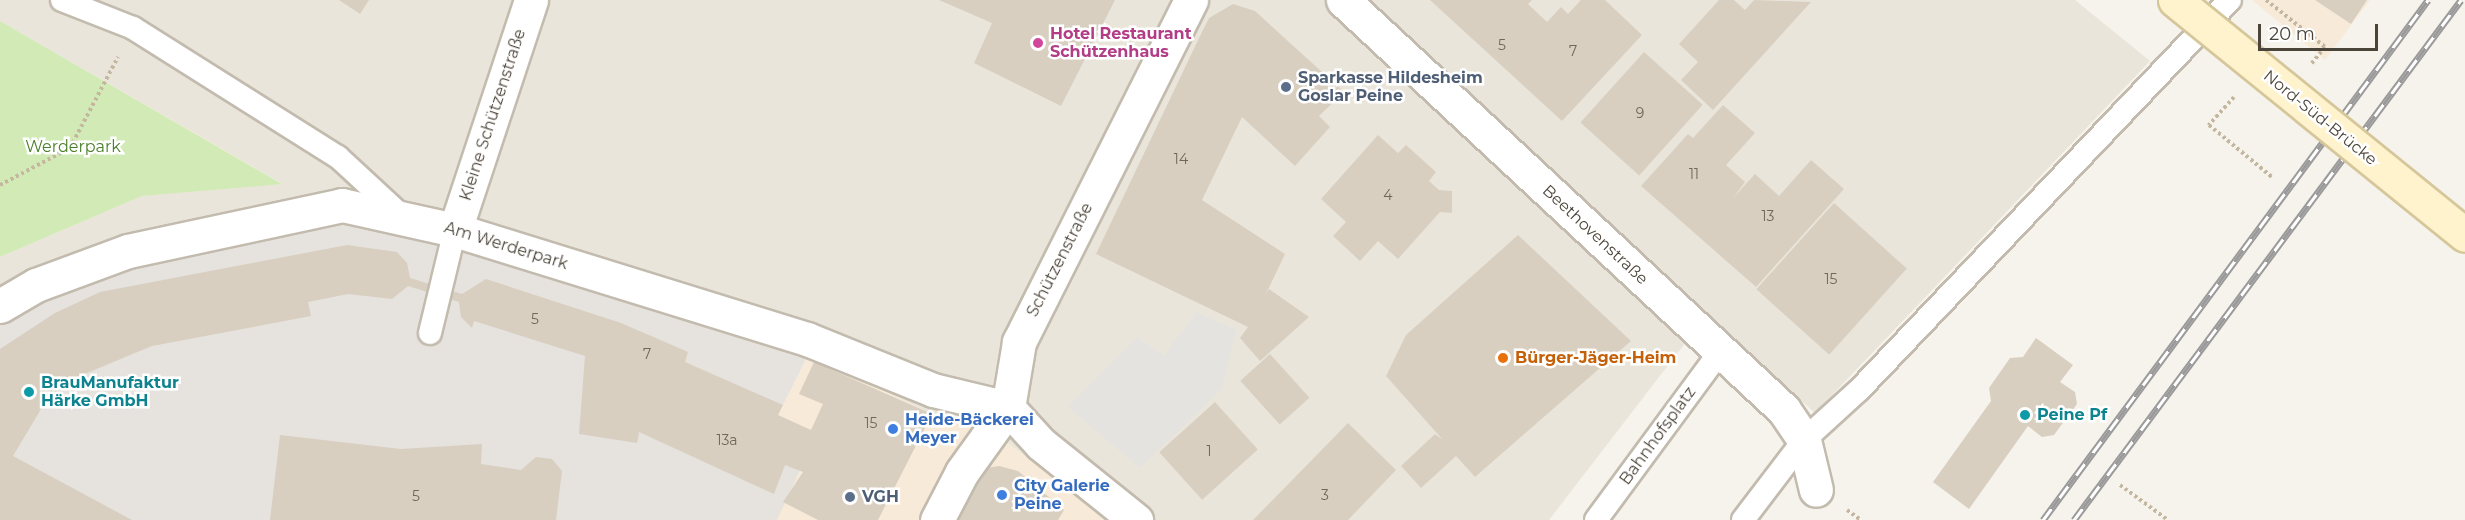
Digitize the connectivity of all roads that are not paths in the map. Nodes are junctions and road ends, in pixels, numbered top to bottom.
1 (62, 0) edge
2 (531, 0) edge
3 (1191, 0) edge
4 (1343, 0) edge
5 (2175, 0) edge
6 (2230, 0) edge
7 (402, 216) junction
8 (455, 230) junction
9 (2465, 235) edge
10 (0, 306) edge
11 (430, 333) dead end
12 (1720, 352) junction
13 (1008, 408) junction
14 (1804, 440) junction
15 (1816, 490) dead end
16 (937, 520) edge
17 (1136, 520) edge
18 (1596, 520) edge
19 (1743, 520) edge

1 - 7 lane
2 - 8 street, Kleine Schützenstraße
3 - 13 street, Schützenstraße
4 - 12 street, Beethovenstraße
5 - 9 street, Nord-Süd-Brücke, bridge
6 - 14 lane
7 - 8 street, Am Werderpark
7 - 10 street, Am Werderpark
8 - 11 lane
8 - 13 street, Am Werderpark
12 - 14 street, Beethovenstraße
12 - 18 lane, Bahnhofsplatz
13 - 16 street, Schützenstraße
13 - 17 street
14 - 15 street, Beethovenstraße
14 - 19 lane

